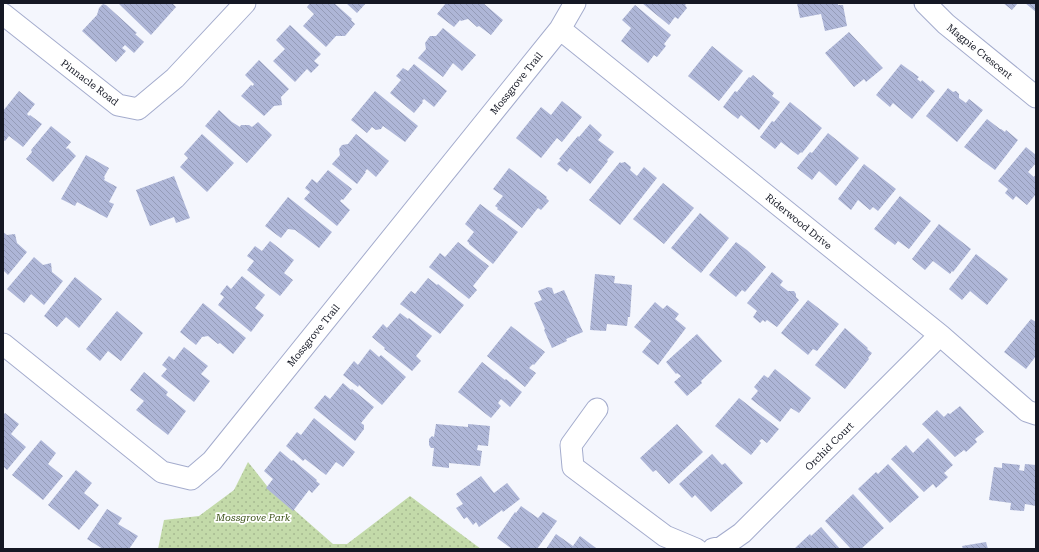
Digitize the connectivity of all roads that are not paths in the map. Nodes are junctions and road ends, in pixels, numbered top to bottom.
1 (245, 3) edge
2 (575, 3) edge
3 (925, 3) edge
4 (3, 14) edge
5 (560, 29) junction
6 (1036, 97) edge
7 (940, 335) junction
8 (3, 344) edge
9 (597, 409) dead end
10 (1036, 414) edge
11 (696, 549) edge
12 (713, 549) edge

1 - 4 street, Pinnacle Road
2 - 5 street, Mossgrove Trail
3 - 6 street, Magpie Crescent
5 - 7 street, Riderwood Drive
5 - 8 street, Mossgrove Trail
7 - 10 street, Riderwood Drive
7 - 12 street, Orchid Court
9 - 11 street

